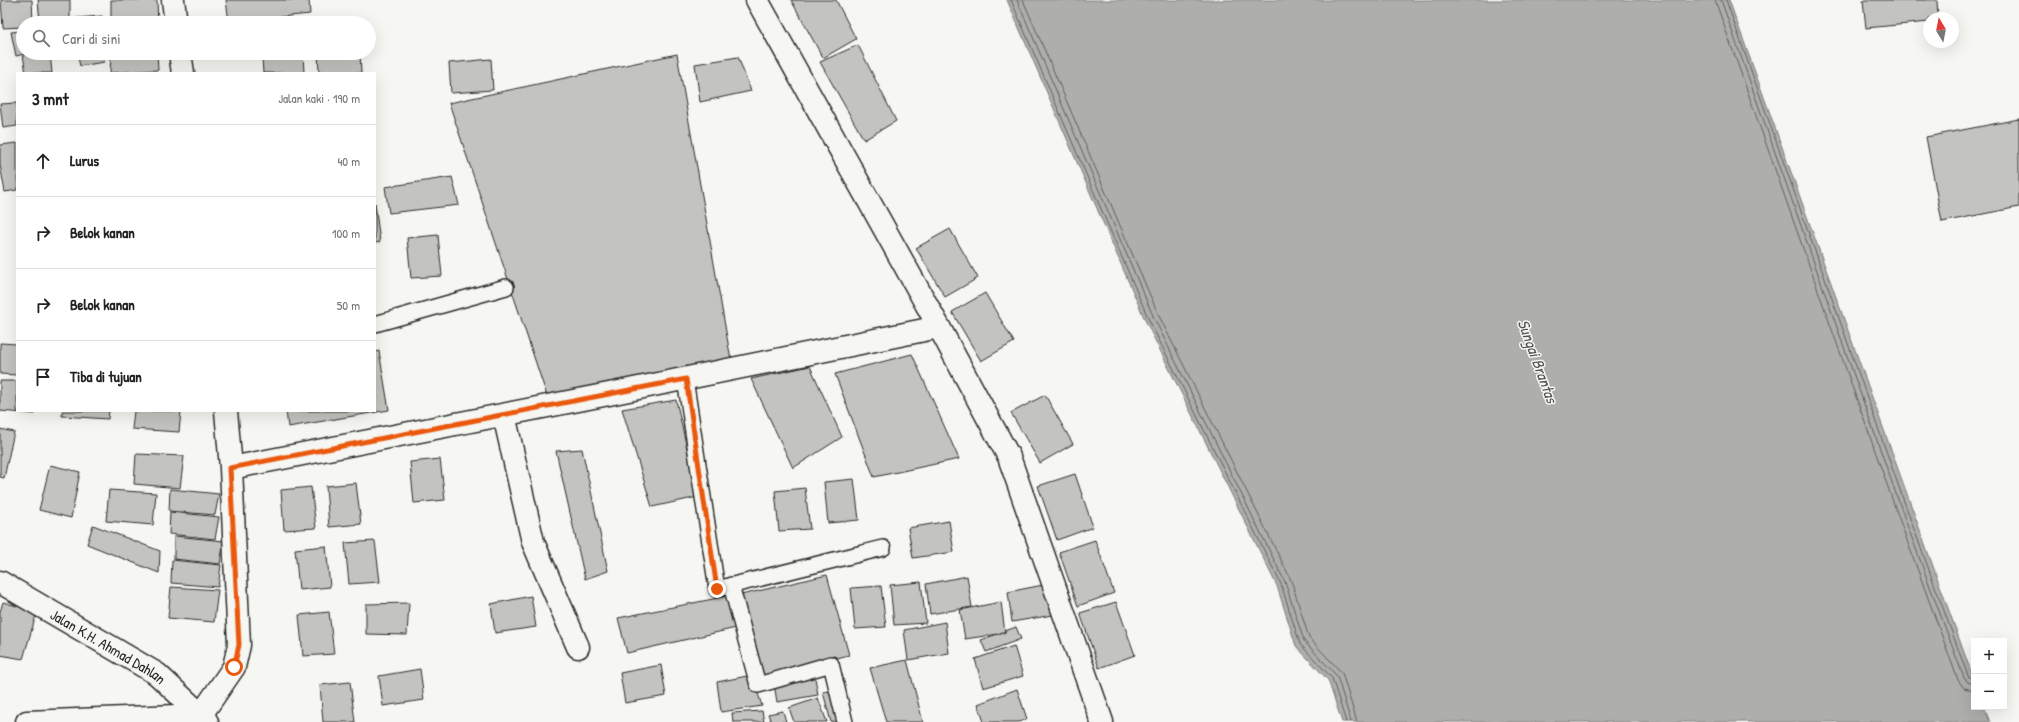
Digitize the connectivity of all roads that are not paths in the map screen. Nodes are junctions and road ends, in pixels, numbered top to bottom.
1 (173, 0) edge
2 (757, 0) edge
3 (175, 16) edge
4 (181, 60) edge
5 (183, 72) edge
6 (506, 286) dead end
7 (376, 324) edge
8 (939, 326) junction
9 (686, 379) junction
10 (226, 412) edge
11 (504, 415) junction
12 (230, 468) junction
13 (883, 548) dead end
14 (0, 582) edge
15 (731, 585) junction
16 (578, 647) dead end
17 (204, 718) edge
18 (27, 722) edge
19 (845, 722) edge
20 (1102, 722) edge

1 - 3 street
2 - 8 street
4 - 5 street
6 - 7 lane
8 - 9 street
8 - 20 street
9 - 11 street
9 - 15 lane
10 - 12 street
11 - 12 street
11 - 16 street
12 - 17 street
13 - 15 lane
14 - 17 street, Jalan K.H. Ahmad Dahlan
15 - 19 lane
17 - 18 street

